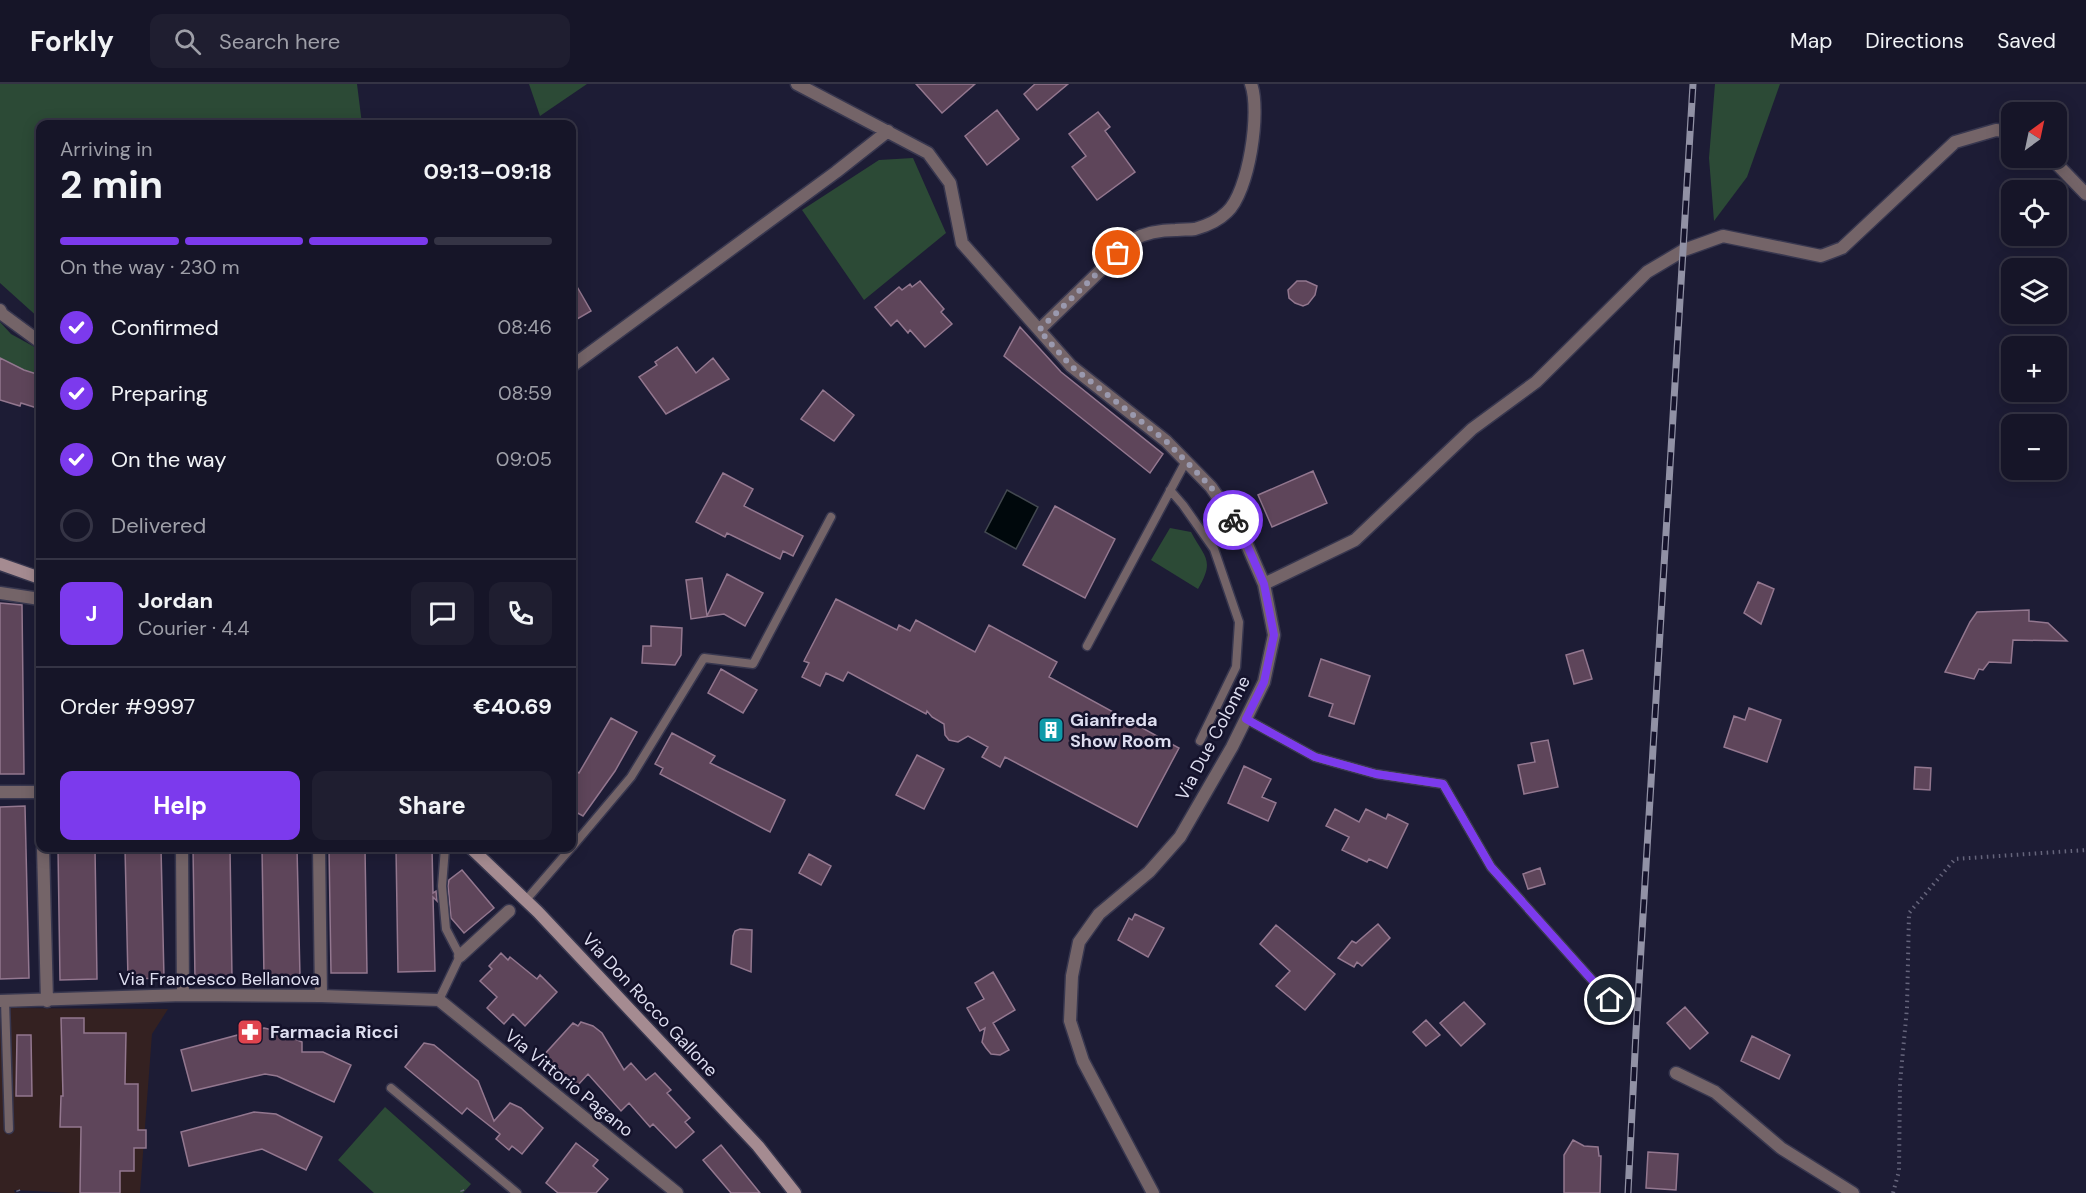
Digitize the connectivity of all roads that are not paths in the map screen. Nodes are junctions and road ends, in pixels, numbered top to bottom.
1 (797, 84) edge
2 (1251, 84) edge
3 (2001, 131) edge
4 (888, 132) junction
5 (2061, 168) edge
6 (2086, 194) edge
7 (0, 310) edge
8 (1039, 330) junction
9 (36, 339) edge
10 (576, 363) edge
11 (1186, 461) junction
12 (1170, 490) junction
13 (831, 517) dead end
14 (0, 564) edge
15 (36, 577) edge
16 (1264, 584) junction
17 (0, 593) edge
18 (36, 598) edge
19 (1087, 646) dead end
20 (1246, 719) junction
21 (1200, 741) dead end
22 (0, 792) edge
23 (36, 792) edge
24 (576, 841) edge
25 (43, 852) edge
26 (182, 852) edge
27 (319, 852) edge
28 (445, 852) edge
29 (475, 852) edge
30 (567, 852) edge
31 (526, 900) junction
32 (509, 911) dead end
33 (460, 956) junction
34 (183, 995) junction
35 (321, 996) junction
36 (46, 1000) junction
37 (439, 1000) junction
38 (1610, 1000) dead end
39 (3, 1001) edge
40 (1676, 1073) dead end
41 (391, 1088) dead end
42 (9, 1129) dead end
43 (517, 1193) edge
44 (677, 1193) edge
45 (795, 1193) edge
46 (1154, 1193) edge
47 (1853, 1193) edge

1 - 4 street, Via Due Colonne
2 - 8 street
3 - 16 street
4 - 8 street, Via Due Colonne
4 - 10 street
5 - 6 street
7 - 9 street
8 - 11 street, Via Due Colonne
11 - 12 lane
11 - 16 street, Via Due Colonne
12 - 19 lane
12 - 21 lane
13 - 24 lane
14 - 15 main road
16 - 20 street, Via Due Colonne
17 - 18 street
20 - 38 lane
20 - 46 street, Via Due Colonne
22 - 23 street
25 - 36 street
26 - 34 street
27 - 35 street
28 - 33 lane
29 - 31 main road, Via Don Rocco Gallone
30 - 31 lane
31 - 45 main road, Via Don Rocco Gallone
32 - 33 street
33 - 37 lane
34 - 35 street, Via Francesco Bellanova
34 - 36 street, Via Francesco Bellanova
35 - 37 street, Via Francesco Bellanova
36 - 39 street, Via Francesco Bellanova
37 - 44 street, Via Vittorio Pagano
39 - 42 lane
40 - 47 street
41 - 43 lane

